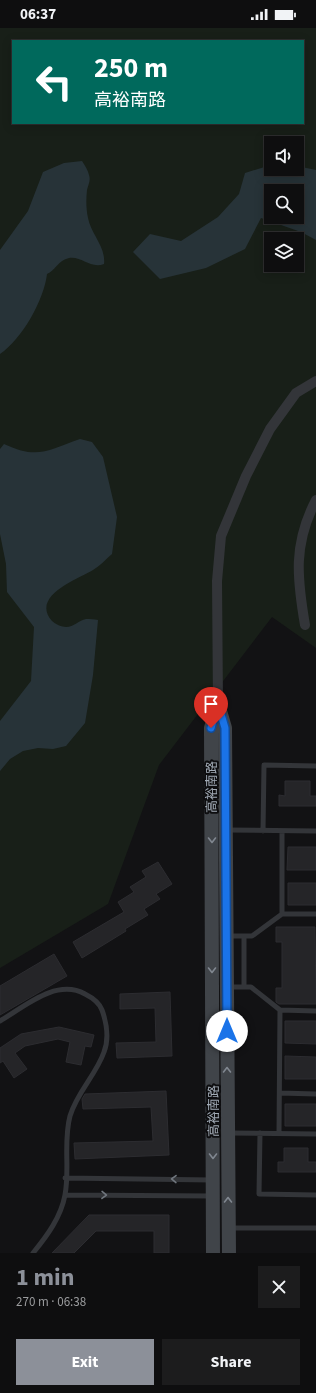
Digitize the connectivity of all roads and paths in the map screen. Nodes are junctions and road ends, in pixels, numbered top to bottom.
1 (316, 381) edge
2 (316, 500) edge
3 (305, 625) dead end
4 (218, 704) junction
5 (316, 766) edge
6 (226, 830) junction
7 (263, 831) junction
8 (282, 831) junction
9 (316, 831) edge
10 (282, 914) junction
11 (316, 914) edge
12 (226, 936) junction
13 (244, 936) junction
14 (227, 987) junction
15 (244, 987) junction
16 (280, 1010) junction
17 (316, 1011) edge
18 (0, 1022) edge
19 (280, 1093) junction
20 (316, 1094) edge
21 (228, 1133) junction
22 (260, 1133) junction
23 (279, 1133) junction
24 (316, 1134) edge
25 (66, 1178) junction
26 (213, 1180) junction
27 (65, 1195) junction
28 (316, 1195) edge
29 (213, 1196) junction
30 (228, 1228) junction
31 (316, 1228) edge
32 (33, 1253) edge
33 (213, 1253) edge
34 (228, 1253) edge

1 - 4 street
2 - 3 street
4 - 6 street, 高裕南路
4 -> 26 street, 高裕南路
5 - 7 lane
6 - 7 lane
6 - 12 street, 高裕南路
7 - 8 lane
8 - 9 lane
8 - 10 lane
10 - 11 lane
10 - 13 lane
12 - 13 lane
12 - 14 street, 高裕南路
13 - 15 lane
14 - 15 lane
21 -> 14 street, 高裕南路
15 - 16 lane
16 - 17 lane
16 - 19 lane
18 - 25 lane
19 - 20 lane
19 - 23 lane
21 - 22 lane
30 -> 21 street, 高裕南路
22 - 23 lane
22 - 28 lane
23 - 24 lane
26 -> 25 lane
25 - 27 lane
26 - 29 street, 高裕南路
27 -> 29 lane
27 - 32 lane
29 - 33 street, 高裕南路
30 - 31 lane
30 - 34 street, 高裕南路

